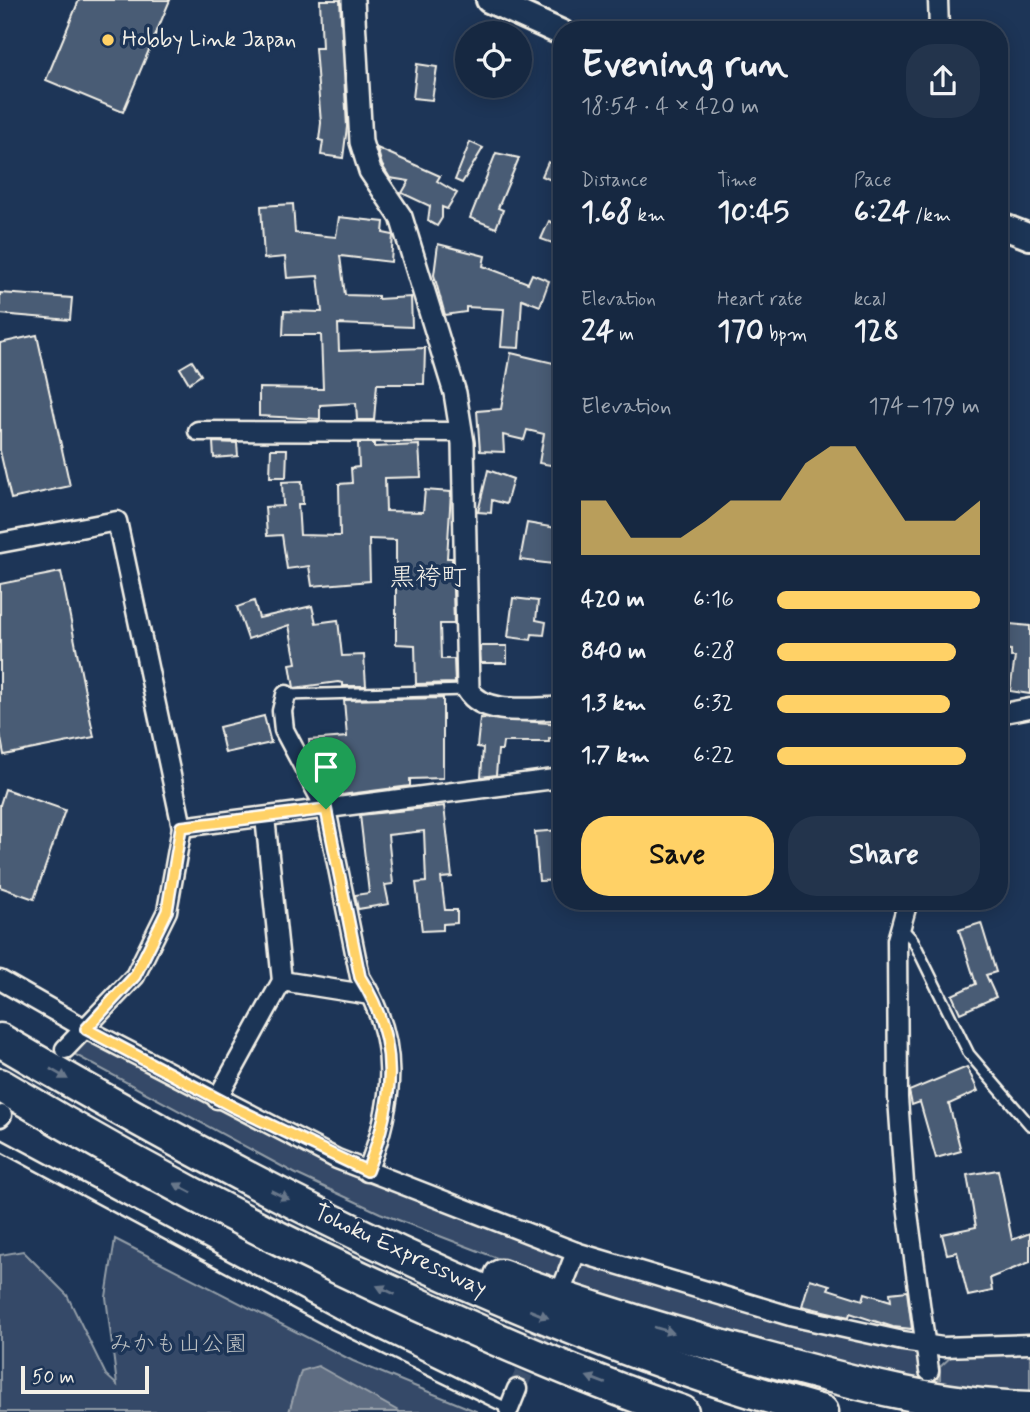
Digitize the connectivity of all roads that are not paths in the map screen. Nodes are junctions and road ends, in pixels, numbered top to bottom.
1 (353, 0) edge
2 (489, 0) edge
3 (938, 0) edge
4 (939, 21) edge
5 (553, 29) edge
6 (1008, 228) edge
7 (1030, 237) edge
8 (198, 431) dead end
9 (461, 432) junction
10 (0, 543) edge
11 (468, 690) junction
12 (286, 695) joint
13 (553, 708) edge
14 (1030, 708) edge
15 (1008, 712) edge
16 (553, 779) edge
17 (326, 809) junction
18 (265, 817) junction
19 (181, 827) junction
20 (906, 910) edge
21 (902, 928) junction
22 (0, 980) edge
23 (282, 981) junction
24 (370, 995) junction
25 (86, 1029) junction
26 (0, 1040) edge
27 (65, 1049) dead end
28 (217, 1099) junction
29 (1, 1106) edge
30 (1030, 1125) edge
31 (0, 1145) edge
32 (367, 1171) junction
33 (321, 1215) junction
34 (576, 1252) junction
35 (564, 1283) dead end
36 (1030, 1344) edge
37 (925, 1345) junction
38 (929, 1371) dead end
39 (517, 1389) tunnel mouth
40 (1030, 1408) edge
41 (513, 1411) edge
42 (682, 1412) edge
43 (822, 1412) edge

1 - 9 street
2 - 5 main road
3 - 4 street
6 - 7 main road
8 - 9 street
9 - 11 street
10 - 19 street
11 - 12 lane
11 - 13 street
12 - 17 street
14 - 15 street
16 - 17 street
17 - 18 street
17 - 24 street
18 - 19 street
18 - 23 street
19 - 25 street
20 - 21 street
21 - 30 lane
21 - 37 street
22 - 25 street
23 - 24 street
23 - 28 street
24 - 32 street
25 - 27 street
25 - 28 street
26 -> 33 highway, Tohoku Expressway
28 - 32 street
42 -> 29 highway, Tohoku Expressway
31 - 41 lane
32 - 34 street
33 -> 40 highway
33 -> 43 highway, Tohoku Expressway
34 - 35 street
34 - 37 street
36 - 37 street
37 - 38 street
39 - 41 street

